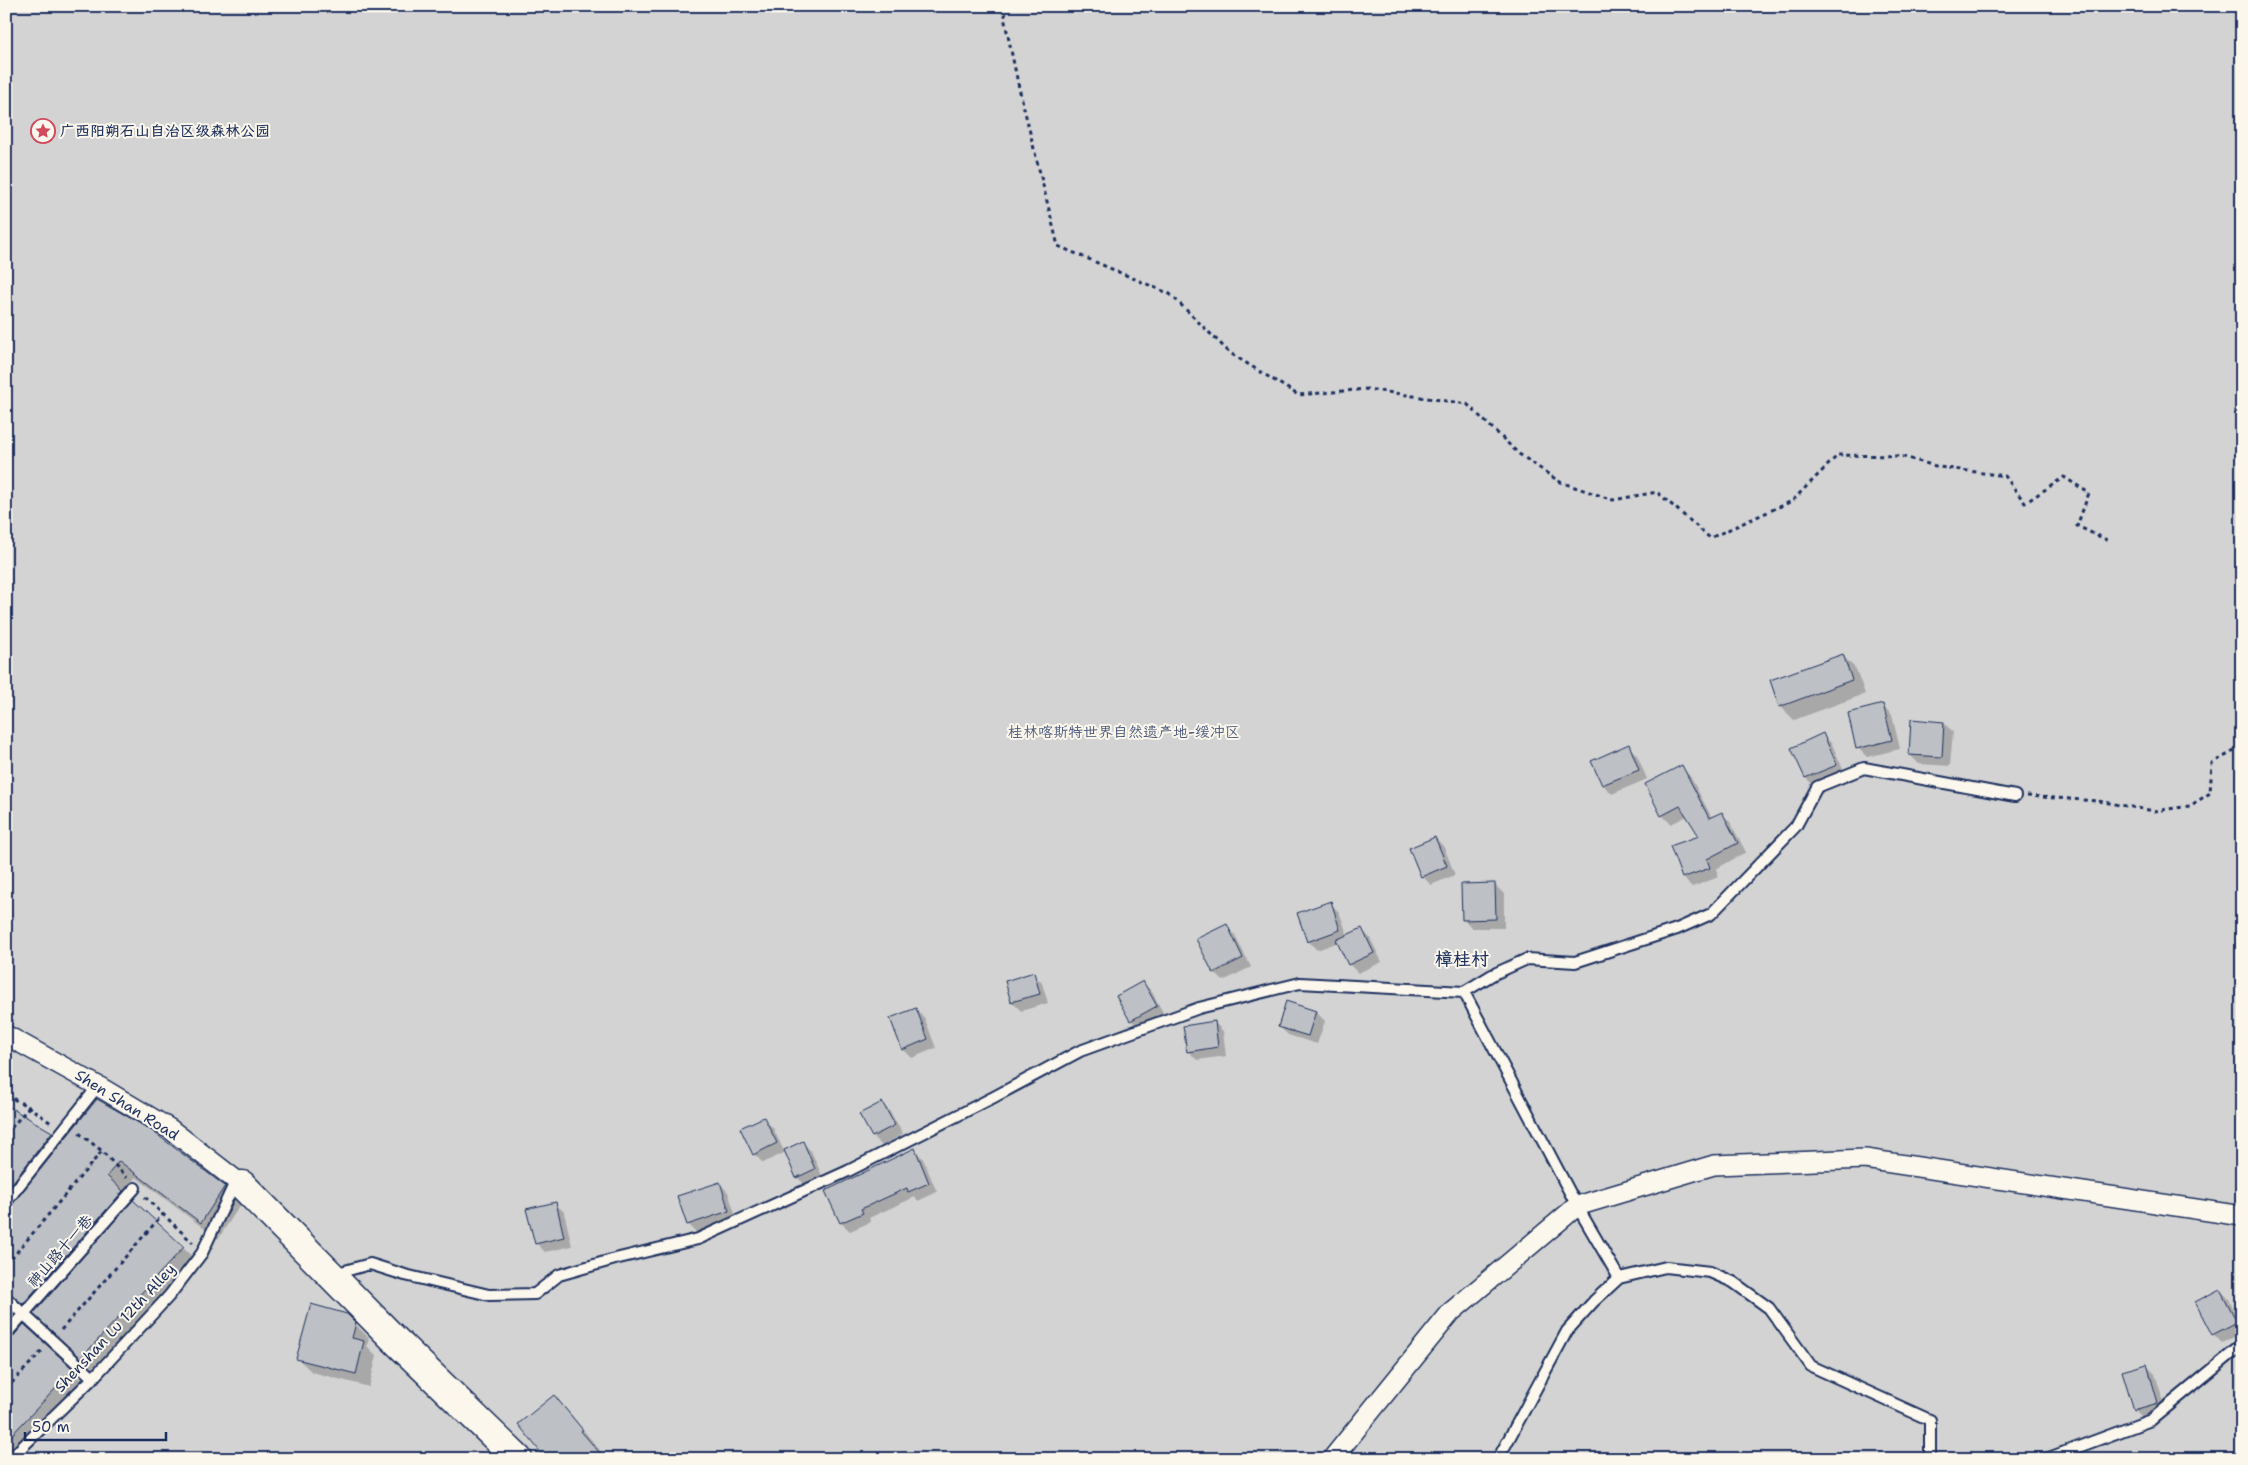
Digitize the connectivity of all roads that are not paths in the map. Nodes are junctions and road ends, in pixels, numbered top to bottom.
1 (2015, 796) road end
2 (1464, 992) junction
3 (6, 1035) edge
4 (98, 1086) junction
5 (239, 1183) junction
6 (135, 1188) road end
7 (6, 1202) edge
8 (1577, 1206) junction
9 (2242, 1216) edge
10 (331, 1275) junction
11 (1619, 1278) junction
12 (6, 1298) edge
13 (24, 1314) junction
14 (6, 1334) edge
15 (2242, 1345) edge
16 (93, 1378) junction
17 (20, 1459) edge
18 (518, 1459) edge
19 (1332, 1459) edge
20 (1498, 1459) edge
21 (1930, 1459) edge
22 (2046, 1459) edge

1 - 2 lane
2 - 8 lane
2 - 10 lane
3 - 4 street, Shen Shan Road
4 - 5 street, Shen Shan Road
4 - 7 lane
5 - 10 main road
5 - 16 lane, Shenshan Lu 12th Alley
6 - 13 lane, 神山路十一巷
8 - 9 street
8 - 11 lane
8 - 19 street
10 - 18 main road
11 - 20 lane
11 - 21 lane
12 - 13 lane
13 - 14 lane, 神山路十一巷
13 - 16 lane
15 - 22 lane
16 - 17 lane, Shenshan Lu 12th Alley

